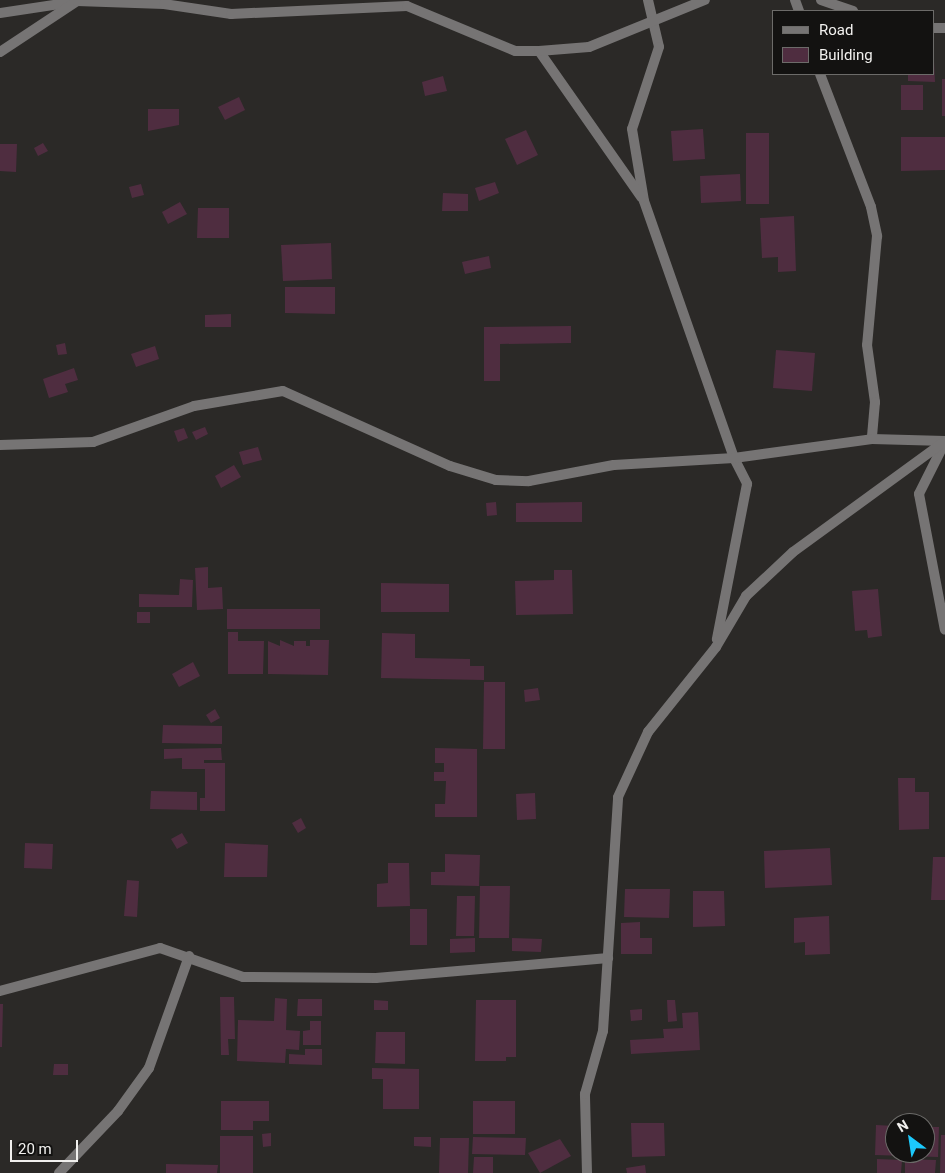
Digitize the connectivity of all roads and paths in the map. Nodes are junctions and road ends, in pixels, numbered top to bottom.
1 (648, 0) edge
2 (705, 0) edge
3 (821, 0) edge
4 (78, 1) edge
5 (850, 10) edge
6 (0, 13) edge
7 (654, 24) junction
8 (539, 51) junction
9 (0, 52) edge
10 (820, 75) edge
11 (644, 201) junction
12 (872, 439) junction
13 (945, 441) edge
14 (0, 445) edge
15 (734, 458) junction
16 (945, 630) edge
17 (716, 647) junction
18 (189, 956) junction
19 (608, 958) junction
20 (0, 991) edge
21 (59, 1173) edge
22 (587, 1173) edge

1 - 7 street
2 - 7 street
3 - 5 street
4 - 6 street
4 - 8 street
4 - 9 street
7 - 8 street
7 - 11 street
8 - 11 street
10 - 12 street
11 - 15 street
12 - 13 street
12 - 15 street
13 - 16 street
13 - 17 street
14 - 15 street
15 - 17 street
17 - 19 street
18 - 19 street
18 - 20 street
18 - 21 street
19 - 22 street

